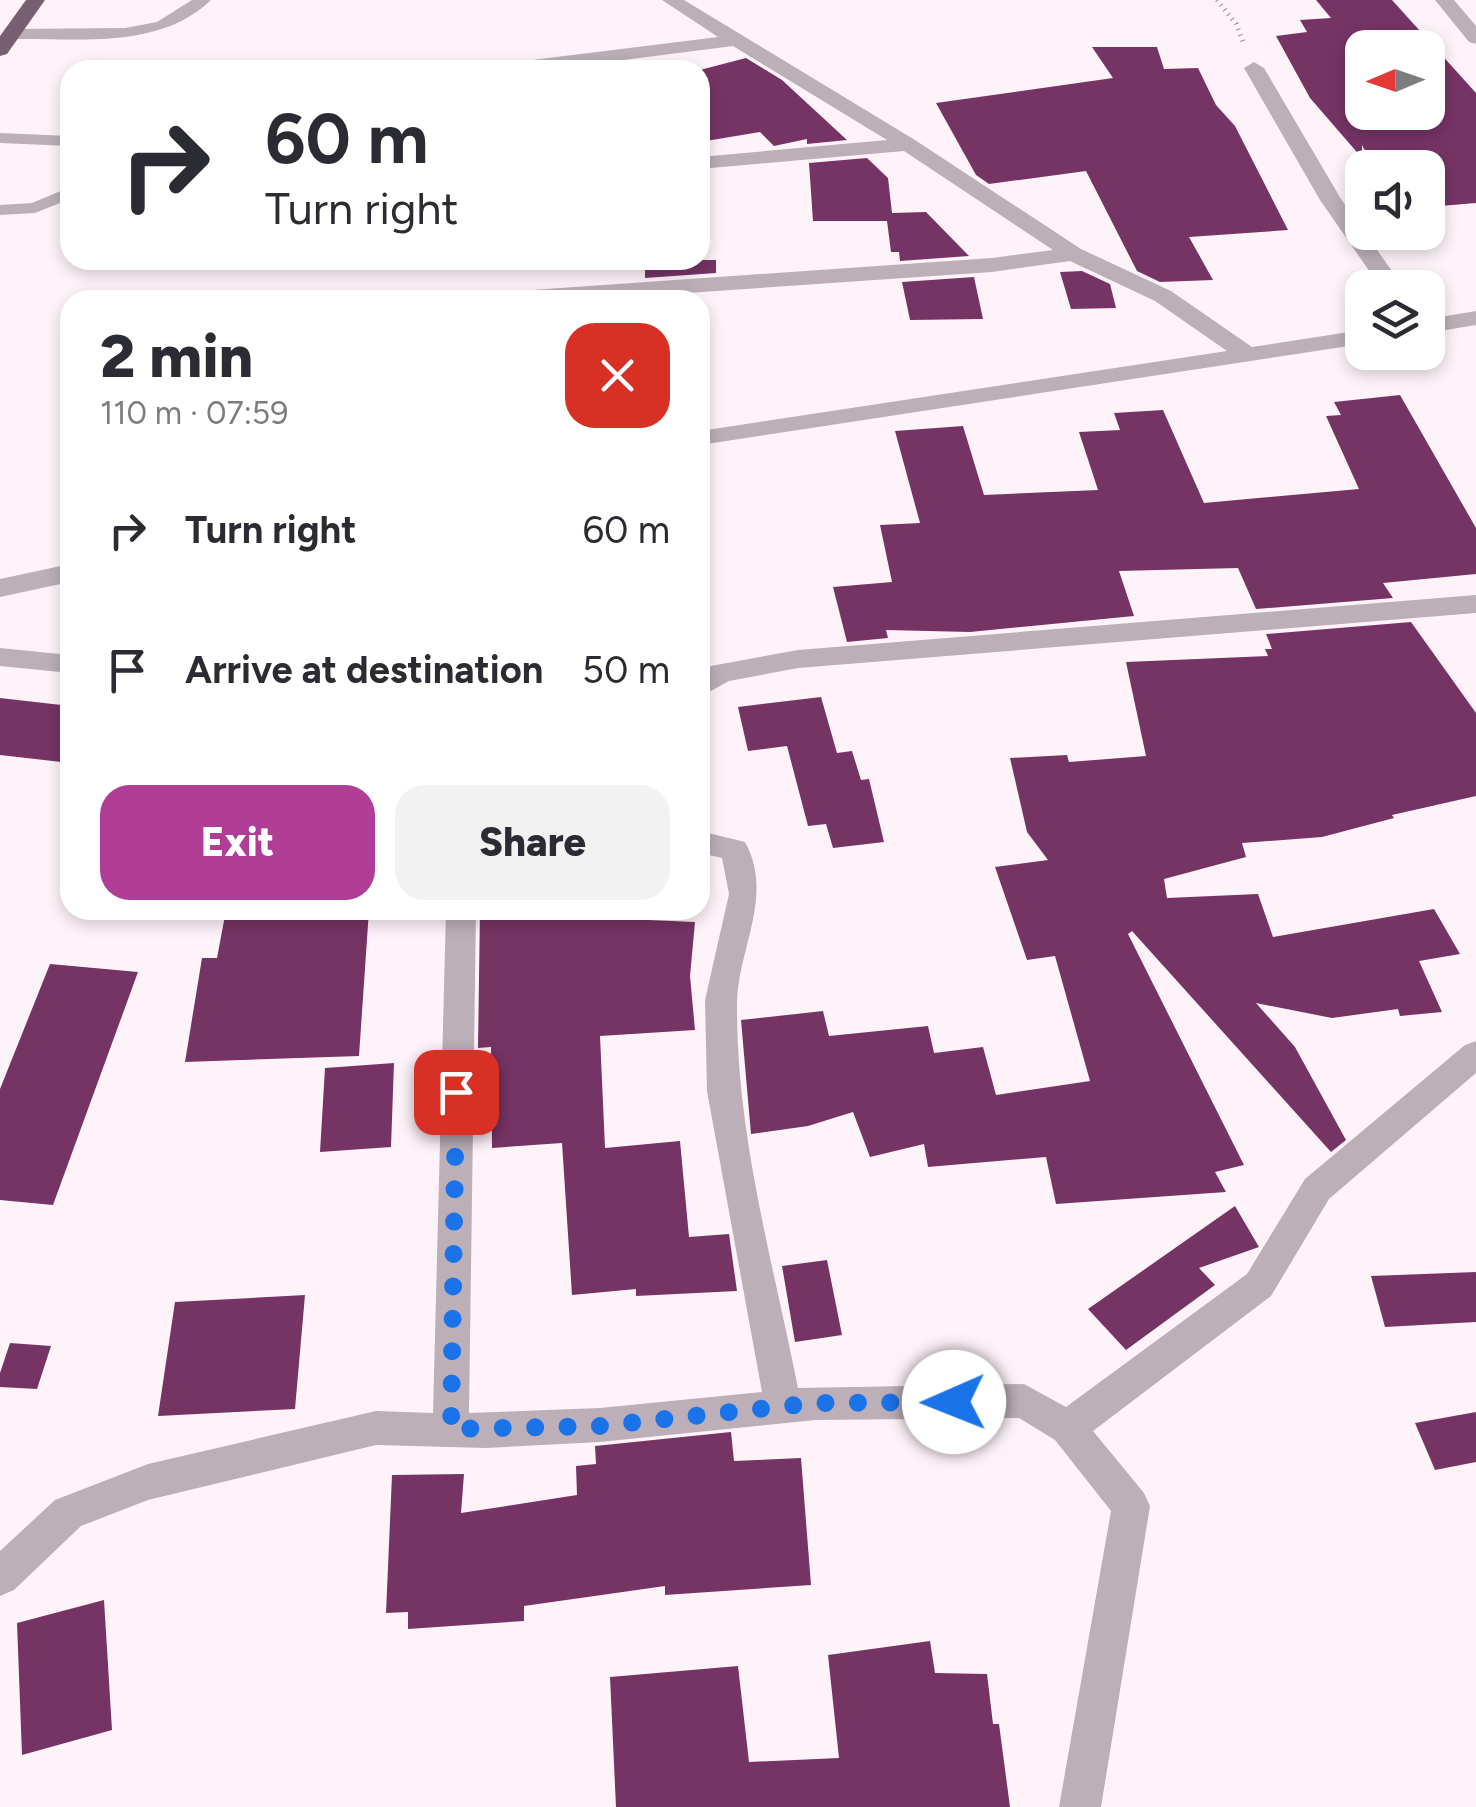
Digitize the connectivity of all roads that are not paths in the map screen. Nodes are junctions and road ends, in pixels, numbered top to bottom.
1 (36, 0) edge
2 (203, 0) edge
3 (670, 0) edge
4 (1444, 0) edge
5 (1476, 38) edge
6 (736, 40) junction
7 (6, 42) edge
8 (578, 60) edge
9 (1254, 68) road end
10 (0, 138) edge
11 (60, 141) edge
12 (908, 144) junction
13 (710, 161) edge
14 (60, 197) edge
15 (0, 210) edge
16 (1073, 254) junction
17 (1380, 270) edge
18 (633, 290) edge
19 (1476, 318) edge
20 (1445, 323) edge
21 (1345, 340) edge
22 (1250, 356) junction
23 (710, 436) edge
24 (60, 574) edge
25 (0, 588) edge
26 (1476, 604) edge
27 (0, 657) edge
28 (60, 663) edge
29 (710, 680) edge
30 (710, 844) edge
31 (460, 920) edge
32 (1476, 1054) edge
33 (783, 1406) junction
34 (1068, 1428) junction
35 (451, 1429) junction
36 (0, 1577) edge
37 (1080, 1807) edge

1 - 7 highway
2 - 7 lane
3 - 6 street
4 - 5 street
6 - 8 street
6 - 12 street
9 - 17 street
10 - 11 lane
12 - 13 street
12 - 16 street
14 - 15 lane
16 - 18 street
16 - 22 street
19 - 20 street
21 - 22 street
22 - 23 street
24 - 25 street
26 - 29 street
27 - 28 street
30 - 33 street
31 - 35 street
32 - 34 street
33 - 34 street
33 - 35 street
34 - 37 street
35 - 36 street

